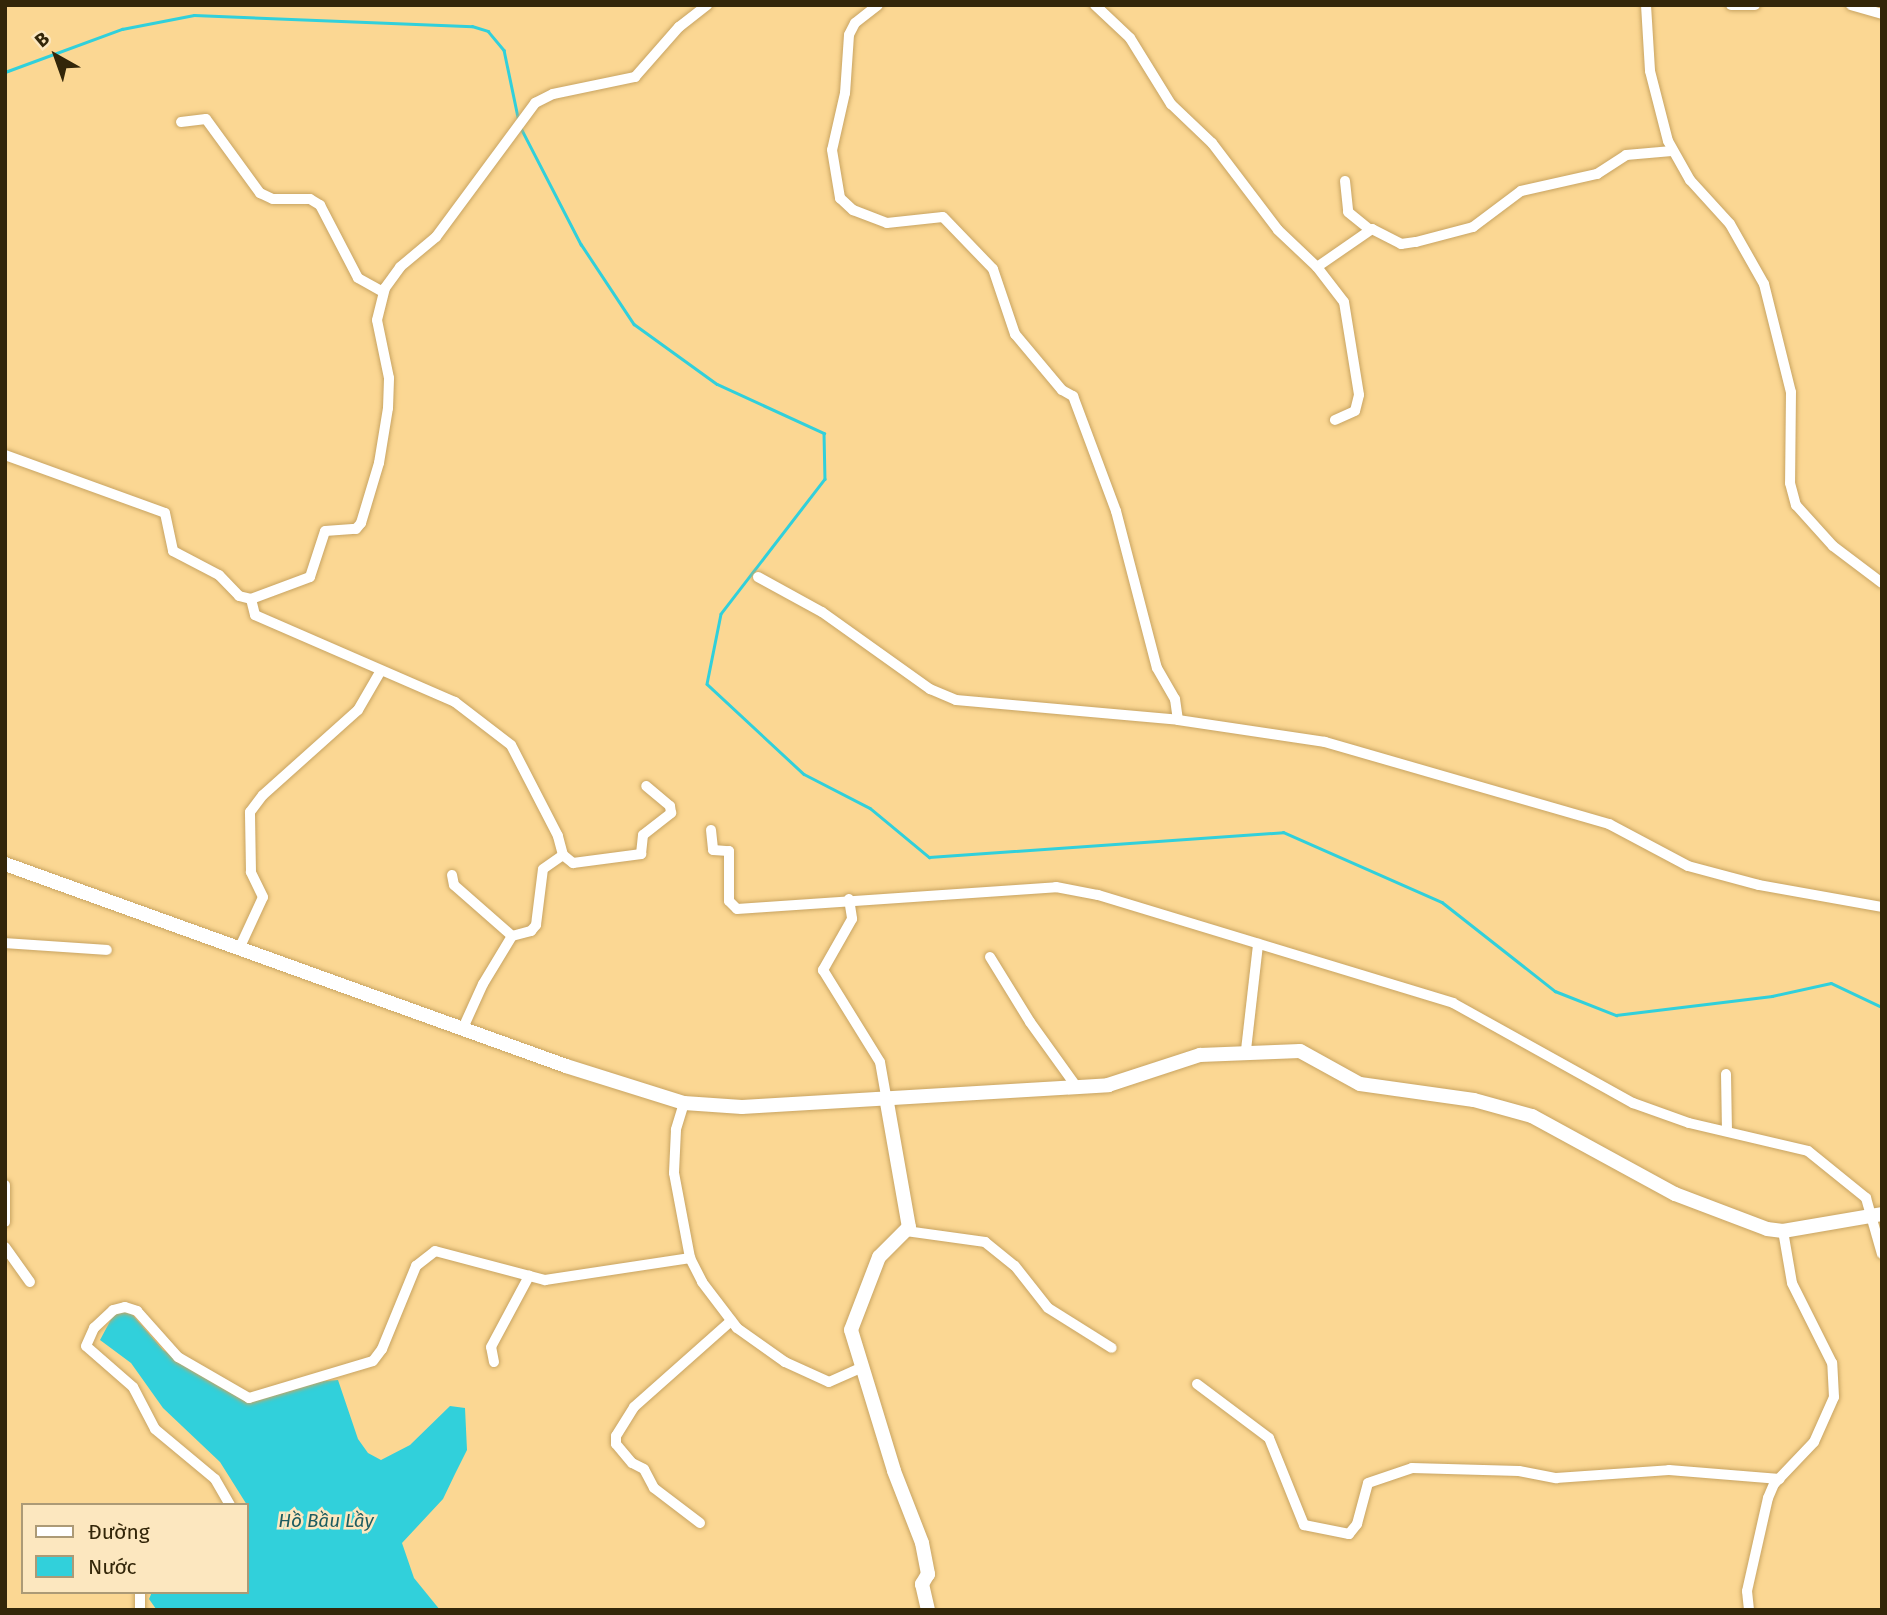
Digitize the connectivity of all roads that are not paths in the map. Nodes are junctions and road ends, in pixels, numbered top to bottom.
1 (706, 5) edge
2 (878, 5) edge
3 (1095, 5) edge
4 (1646, 5) edge
5 (1731, 5) edge
6 (1755, 5) edge
7 (1851, 5) edge
8 (1882, 13) edge
9 (181, 122) dead end
10 (1672, 151) junction
11 (1345, 181) dead end
12 (1370, 230) junction
13 (1317, 267) junction
14 (383, 292) junction
15 (1335, 419) dead end
16 (5, 456) edge
17 (758, 577) dead end
18 (1882, 583) edge
19 (251, 599) junction
20 (380, 671) junction
21 (1178, 720) junction
22 (646, 786) dead end
23 (711, 830) dead end
24 (563, 855) junction
25 (5, 864) edge
26 (452, 875) dead end
27 (849, 899) junction
28 (1882, 907) edge
29 (512, 936) junction
30 (5, 943) edge
31 (1258, 944) junction
32 (239, 949) junction
33 (107, 950) dead end
34 (990, 957) dead end
35 (463, 1028) junction
36 (1246, 1050) junction
37 (1726, 1074) dead end
38 (1076, 1086) junction
39 (886, 1097) junction
40 (684, 1103) junction
41 (1727, 1132) junction
42 (5, 1185) edge
43 (1878, 1215) edge
44 (5, 1222) edge
45 (906, 1231) junction
46 (1783, 1231) junction
47 (5, 1247) edge
48 (1882, 1254) edge
49 (690, 1258) junction
50 (529, 1276) junction
51 (30, 1282) dead end
52 (731, 1321) junction
53 (1112, 1348) dead end
54 (494, 1362) dead end
55 (862, 1367) junction
56 (1198, 1384) dead end
57 (1780, 1479) junction
58 (229, 1503) edge
59 (699, 1522) dead end
60 (928, 1610) edge
61 (1749, 1610) edge

1 - 14 street
2 - 21 street
3 - 13 street
4 - 10 street
5 - 6 street
7 - 8 street
9 - 14 street
10 - 12 street
10 - 18 street
11 - 12 street
12 - 13 street
13 - 15 street
14 - 19 street
16 - 19 street
17 - 21 street
19 - 20 street
20 - 24 street
20 - 32 street
21 - 28 street
22 - 24 street
23 - 27 street
24 - 29 street
25 - 32 street
26 - 29 street
27 - 31 street
27 - 39 street
29 - 35 street
30 - 33 street
31 - 36 street
31 - 41 street
32 - 35 street
34 - 38 street
35 - 40 street
36 - 38 street
36 - 46 street
37 - 41 street
38 - 39 street
39 - 40 street
39 - 45 street
40 - 49 street
41 - 43 street
42 - 44 street
43 - 46 street
43 - 48 street
45 - 53 street
45 - 55 street
46 - 57 street
47 - 51 street
49 - 50 street
49 - 52 street
50 - 54 street
50 - 58 street
52 - 55 street
52 - 59 street
55 - 60 street
56 - 57 street
57 - 61 street

